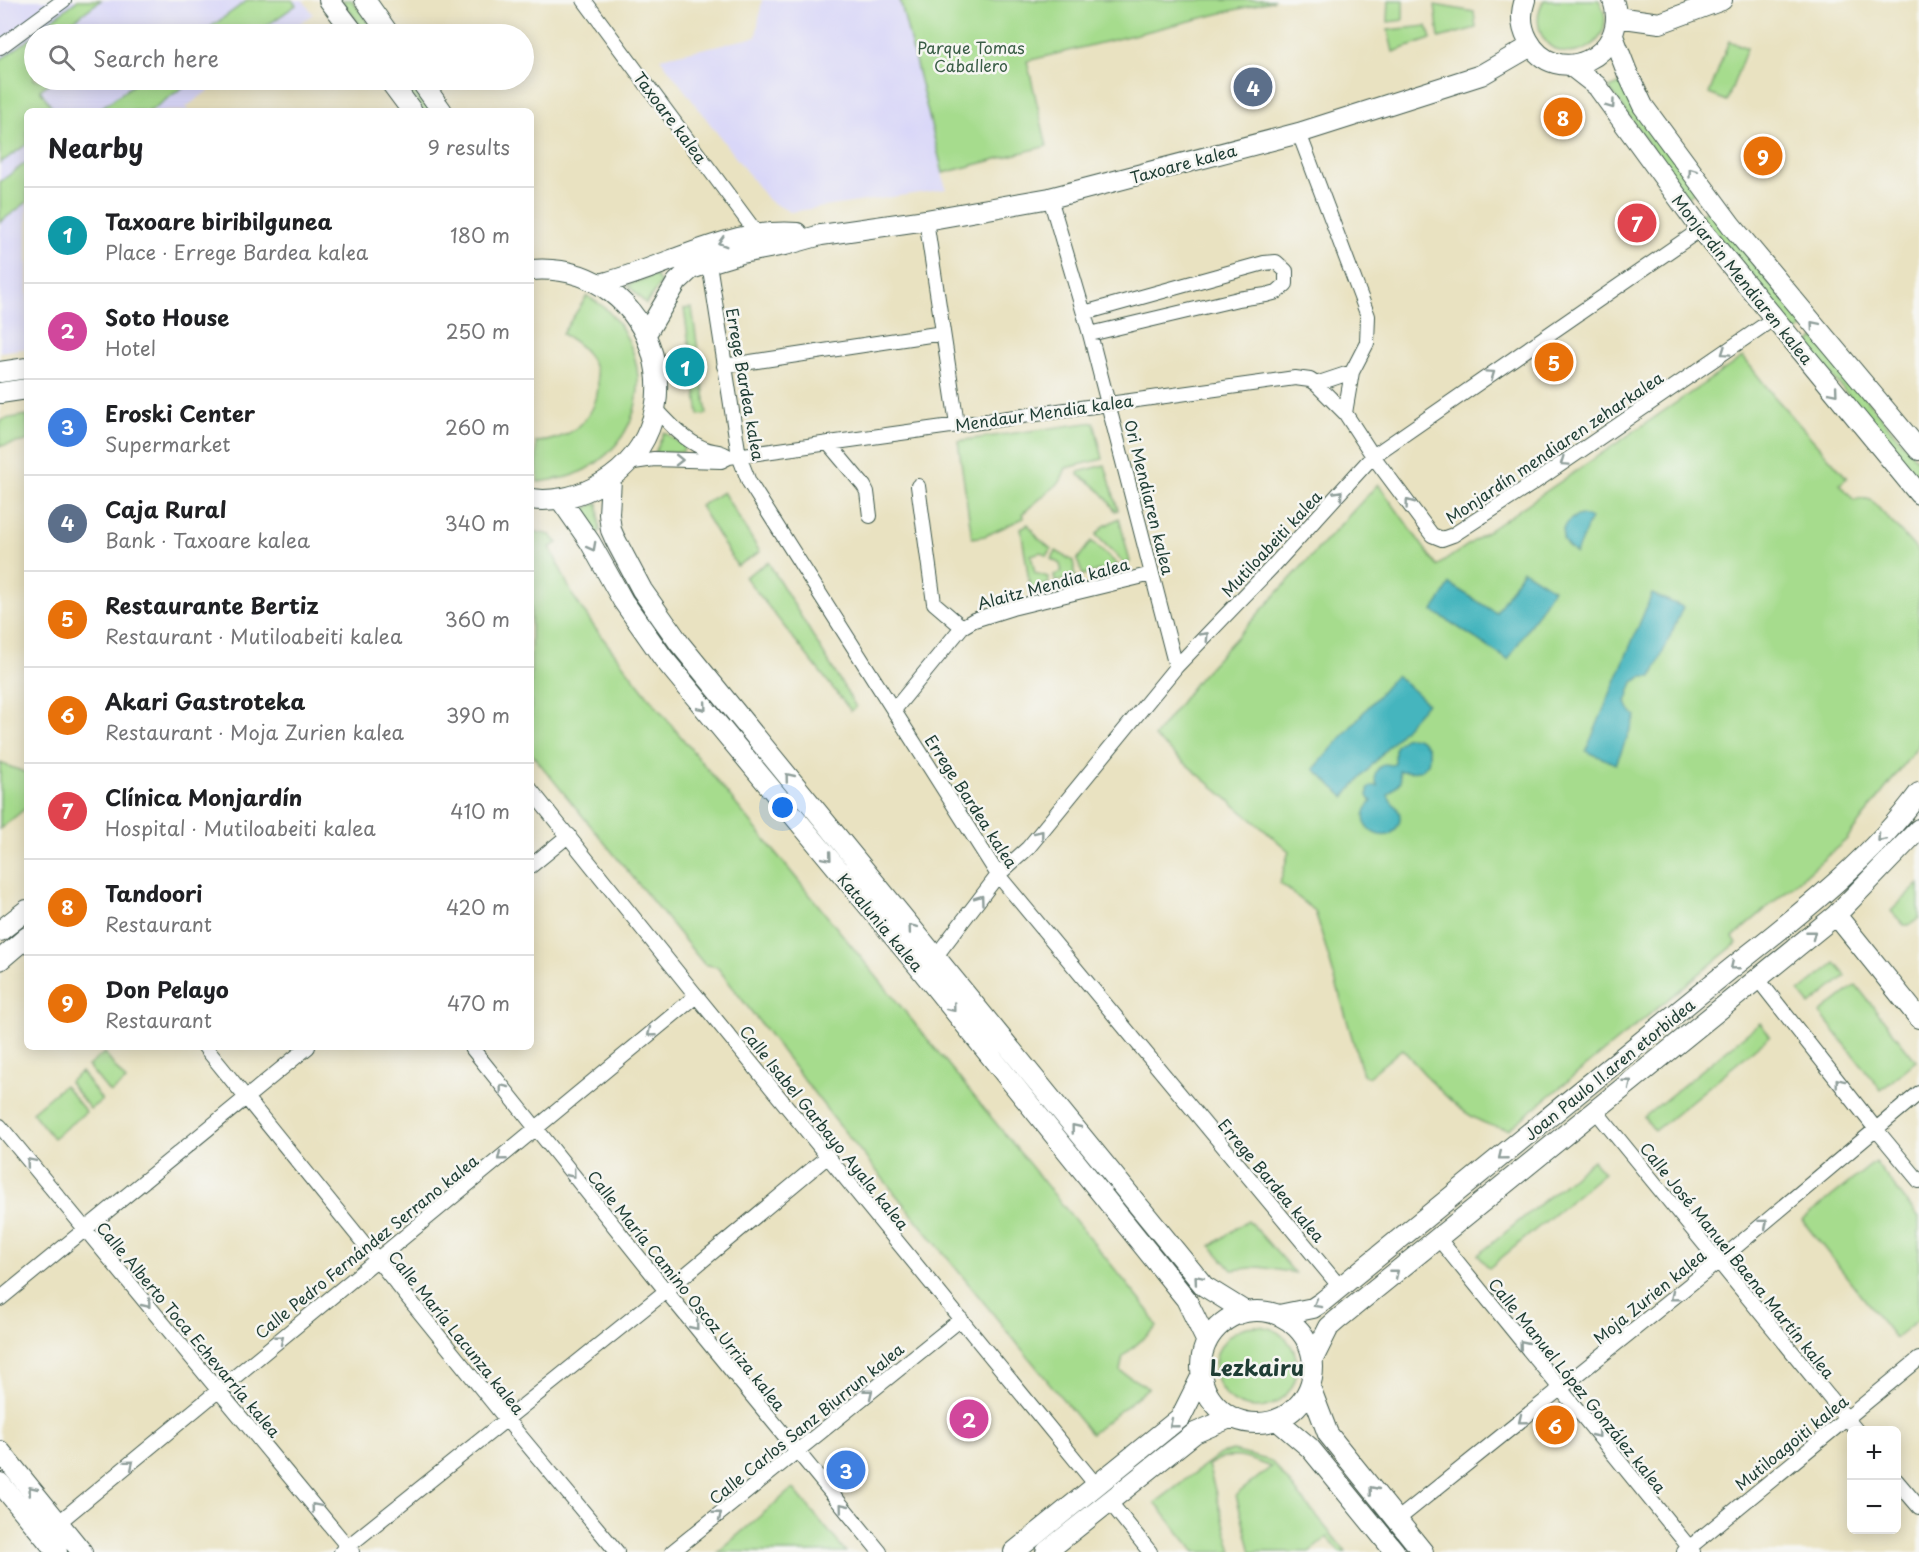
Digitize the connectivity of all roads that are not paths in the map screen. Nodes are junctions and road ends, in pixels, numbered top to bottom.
1 (64, 0) edge
2 (329, 0) edge
3 (365, 0) edge
4 (584, 0) edge
5 (1524, 1) edge
6 (1714, 1) edge
7 (1614, 18) edge
8 (27, 24) edge
9 (347, 24) edge
10 (382, 24) edge
11 (24, 26) edge
12 (2, 40) edge
13 (1531, 46) junction
14 (1570, 65) junction
15 (396, 90) edge
16 (427, 90) edge
17 (410, 108) edge
18 (440, 108) edge
19 (1299, 133) junction
20 (1050, 198) junction
21 (926, 220) junction
22 (1701, 229) junction
23 (758, 235) junction
24 (821, 235) junction
25 (709, 263) junction
26 (536, 266) edge
27 (600, 284) junction
28 (1084, 314) junction
29 (1773, 319) junction
30 (943, 333) junction
31 (646, 334) junction
32 (1090, 334) junction
33 (724, 366) junction
34 (24, 368) edge
35 (0, 372) edge
36 (1352, 372) junction
37 (1316, 384) junction
38 (24, 389) edge
39 (0, 393) edge
40 (1109, 403) junction
41 (655, 408) junction
42 (1346, 413) junction
43 (957, 424) junction
44 (828, 443) junction
45 (1919, 450) edge
46 (734, 456) junction
47 (1373, 456) junction
48 (627, 463) junction
49 (611, 479) junction
50 (918, 486) dead end
51 (1919, 494) edge
52 (534, 499) edge
53 (560, 499) junction
54 (870, 516) dead end
55 (1152, 574) junction
56 (962, 627) junction
57 (1176, 667) junction
58 (894, 710) junction
59 (534, 793) edge
60 (1919, 793) edge
61 (1919, 829) edge
62 (569, 835) junction
63 (534, 864) edge
64 (998, 875) junction
65 (24, 912) edge
66 (1836, 915) junction
67 (0, 932) edge
68 (24, 940) edge
69 (936, 956) junction
70 (0, 960) edge
71 (1757, 978) junction
72 (696, 996) junction
73 (1919, 1018) edge
74 (208, 1050) edge
75 (304, 1050) edge
76 (473, 1050) edge
77 (1919, 1093) edge
78 (247, 1097) junction
79 (1595, 1110) junction
80 (0, 1126) edge
81 (1875, 1128) junction
82 (535, 1129) junction
83 (828, 1156) junction
84 (1919, 1181) edge
85 (85, 1230) junction
86 (1438, 1238) junction
87 (377, 1259) junction
88 (1719, 1261) junction
89 (1340, 1287) junction
90 (666, 1291) junction
91 (0, 1299) edge
92 (1246, 1312) junction
93 (1279, 1315) junction
94 (961, 1319) junction
95 (1207, 1342) junction
96 (1313, 1359) junction
97 (1919, 1359) edge
98 (1202, 1375) junction
99 (1310, 1387) junction
100 (1560, 1389) junction
101 (218, 1390) junction
102 (1232, 1417) junction
103 (506, 1419) junction
104 (1846, 1419) junction
105 (1277, 1420) junction
106 (1852, 1426) edge
107 (0, 1451) edge
108 (797, 1451) junction
109 (0, 1483) edge
110 (1096, 1485) junction
111 (1901, 1486) edge
112 (1109, 1501) junction
113 (1919, 1507) edge
114 (1397, 1520) junction
115 (58, 1523) junction
116 (347, 1550) edge
117 (1689, 1551) edge
118 (57, 1552) edge
119 (82, 1552) edge
120 (617, 1552) edge
121 (672, 1552) edge
122 (880, 1552) edge
123 (1014, 1552) edge
124 (1046, 1552) edge
125 (1150, 1552) edge
126 (1395, 1552) edge
127 (1423, 1552) edge

1 - 8 street
2 - 9 main road
3 - 10 main road
4 - 23 street, Taxoare kalea
5 - 13 main road
6 - 7 main road
7 - 14 main road
45 -> 7 main road, Monjardin Mendiaren kalea
11 - 12 street
13 - 14 main road, Monjardin Mendiaren kalea
13 - 19 main road, Taxoare kalea
14 -> 22 main road, Monjardin Mendiaren kalea
15 - 17 main road
16 - 18 main road
19 - 20 main road, Taxoare kalea
19 - 36 street
20 - 21 main road, Taxoare kalea
20 - 28 street, Ori Mendiaren kalea
21 - 24 main road, Taxoare kalea
21 - 30 street
22 - 29 main road, Monjardin Mendiaren kalea
47 -> 22 street, Mutiloabeiti kalea
23 - 24 main road, Taxoare kalea
23 -> 27 main road, Taxoare kalea
24 - 25 main road, Taxoare kalea
25 - 31 main road, Taxoare kalea
25 - 33 street, Errege Bardea kalea
26 - 27 main road
27 - 31 main road
28 - 32 street, Ori Mendiaren kalea
28 - 32 street
29 -> 47 street, Monjardín mendiaren zeharkalea
29 -> 51 main road, Monjardin Mendiaren kalea
30 - 33 street
30 - 43 street
31 - 41 main road
32 - 40 street, Ori Mendiaren kalea
33 - 46 street, Errege Bardea kalea
34 - 35 main road
36 - 37 street
36 - 42 street
37 - 40 street, Mendaur Mendia kalea
37 - 42 street
38 - 39 main road
40 - 43 street, Mendaur Mendia kalea
40 - 55 street, Ori Mendiaren kalea
41 - 46 street, Mendaur Mendia kalea
41 - 48 main road
42 - 47 street
43 - 44 street, Mendaur Mendia kalea
44 - 46 street, Mendaur Mendia kalea
44 - 54 street
48 -> 46 street, Mendaur Mendia kalea
46 - 58 street, Errege Bardea kalea
57 -> 47 street, Mutiloabeiti kalea
48 - 49 main road
49 - 53 main road
69 -> 49 main road, Katalunia kalea
50 - 56 street
52 - 53 main road
53 -> 95 main road, Katalunia kalea
55 - 56 street, Alaitz Mendia kalea
55 - 57 street, Ori Mendiaren kalea
56 - 58 street, Alaitz Mendia kalea
64 -> 57 street, Mutiloabeiti kalea
58 - 64 street, Errege Bardea kalea
59 - 62 street, Calle Isabel Garbayo Ayala kalea
60 -> 89 main road, Joan Paulo II.aren etorbidea
61 - 66 main road, Joan Paulo II.aren etorbidea
62 - 63 street
62 - 72 street, Calle Isabel Garbayo Ayala kalea
69 -> 64 street, Mutiloabeiti kalea
64 - 89 street, Errege Bardea kalea
65 - 67 main road
71 -> 66 main road, Joan Paulo II.aren etorbidea
66 - 73 main road
68 - 70 main road
92 -> 69 main road, Katalunia kalea
79 -> 71 main road, Joan Paulo II.aren etorbidea
81 -> 71 street
72 -> 82 street, Calle Pedro Fernández Serrano kalea
72 - 83 street, Calle Isabel Garbayo Ayala kalea
74 - 78 street, Calle María Lacunza kalea
75 - 78 street
82 -> 76 street, Calle María Camino Oscoz Urriza kalea
77 - 81 street, Moja Zurien kalea
78 - 85 street
78 - 87 street, Calle María Lacunza kalea
79 - 86 main road, Joan Paulo II.aren etorbidea
79 - 88 street, Calle José Manuel Baena Martín kalea
85 -> 80 street, Calle Alberto Toca Echevarría kalea
81 - 84 street
88 -> 81 street, Moja Zurien kalea
82 -> 87 street, Calle Pedro Fernández Serrano kalea
82 -> 90 street, Calle María Camino Oscoz Urriza kalea
83 - 90 street
83 - 94 street, Calle Isabel Garbayo Ayala kalea
85 - 91 street
85 -> 101 street, Calle Alberto Toca Echevarría kalea
96 -> 86 main road, Joan Paulo II.aren etorbidea
100 -> 86 street, Calle Manuel López González kalea
101 -> 87 street, Calle Pedro Fernández Serrano kalea
87 - 103 street, Calle María Lacunza kalea
88 -> 100 street, Moja Zurien kalea
88 - 104 street, Calle José Manuel Baena Martín kalea
89 -> 93 main road, Joan Paulo II.aren etorbidea
90 - 103 street
90 -> 108 street, Calle María Camino Oscoz Urriza kalea
92 - 93 main road
92 - 95 main road
93 - 96 main road
108 -> 94 street, Calle Carlos Sanz Biurrun kalea
94 - 110 street, Calle Isabel Garbayo Ayala kalea
95 - 98 main road
96 - 99 main road
97 - 104 street, Mutiloagoiti kalea
98 - 102 main road
98 -> 110 main road
99 - 105 main road
114 -> 99 main road
100 -> 114 street, Moja Zurien kalea
100 -> 117 street, Calle Manuel López González kalea
115 -> 101 street, Calle Pedro Fernández Serrano kalea
116 -> 101 street, Calle Alberto Toca Echevarría kalea
102 - 105 main road
102 - 112 main road
103 - 116 street
103 - 120 street, Calle María Lacunza kalea
104 - 106 street, Calle José Manuel Baena Martín kalea
104 - 117 street, Mutiloagoiti kalea
105 - 126 main road
115 -> 107 main road
121 -> 108 street, Calle Carlos Sanz Biurrun kalea
122 -> 108 street, Calle María Camino Oscoz Urriza kalea
109 - 118 main road
110 - 123 main road
111 - 113 street
112 - 124 main road
112 - 125 street
114 - 127 main road
115 - 119 main road

